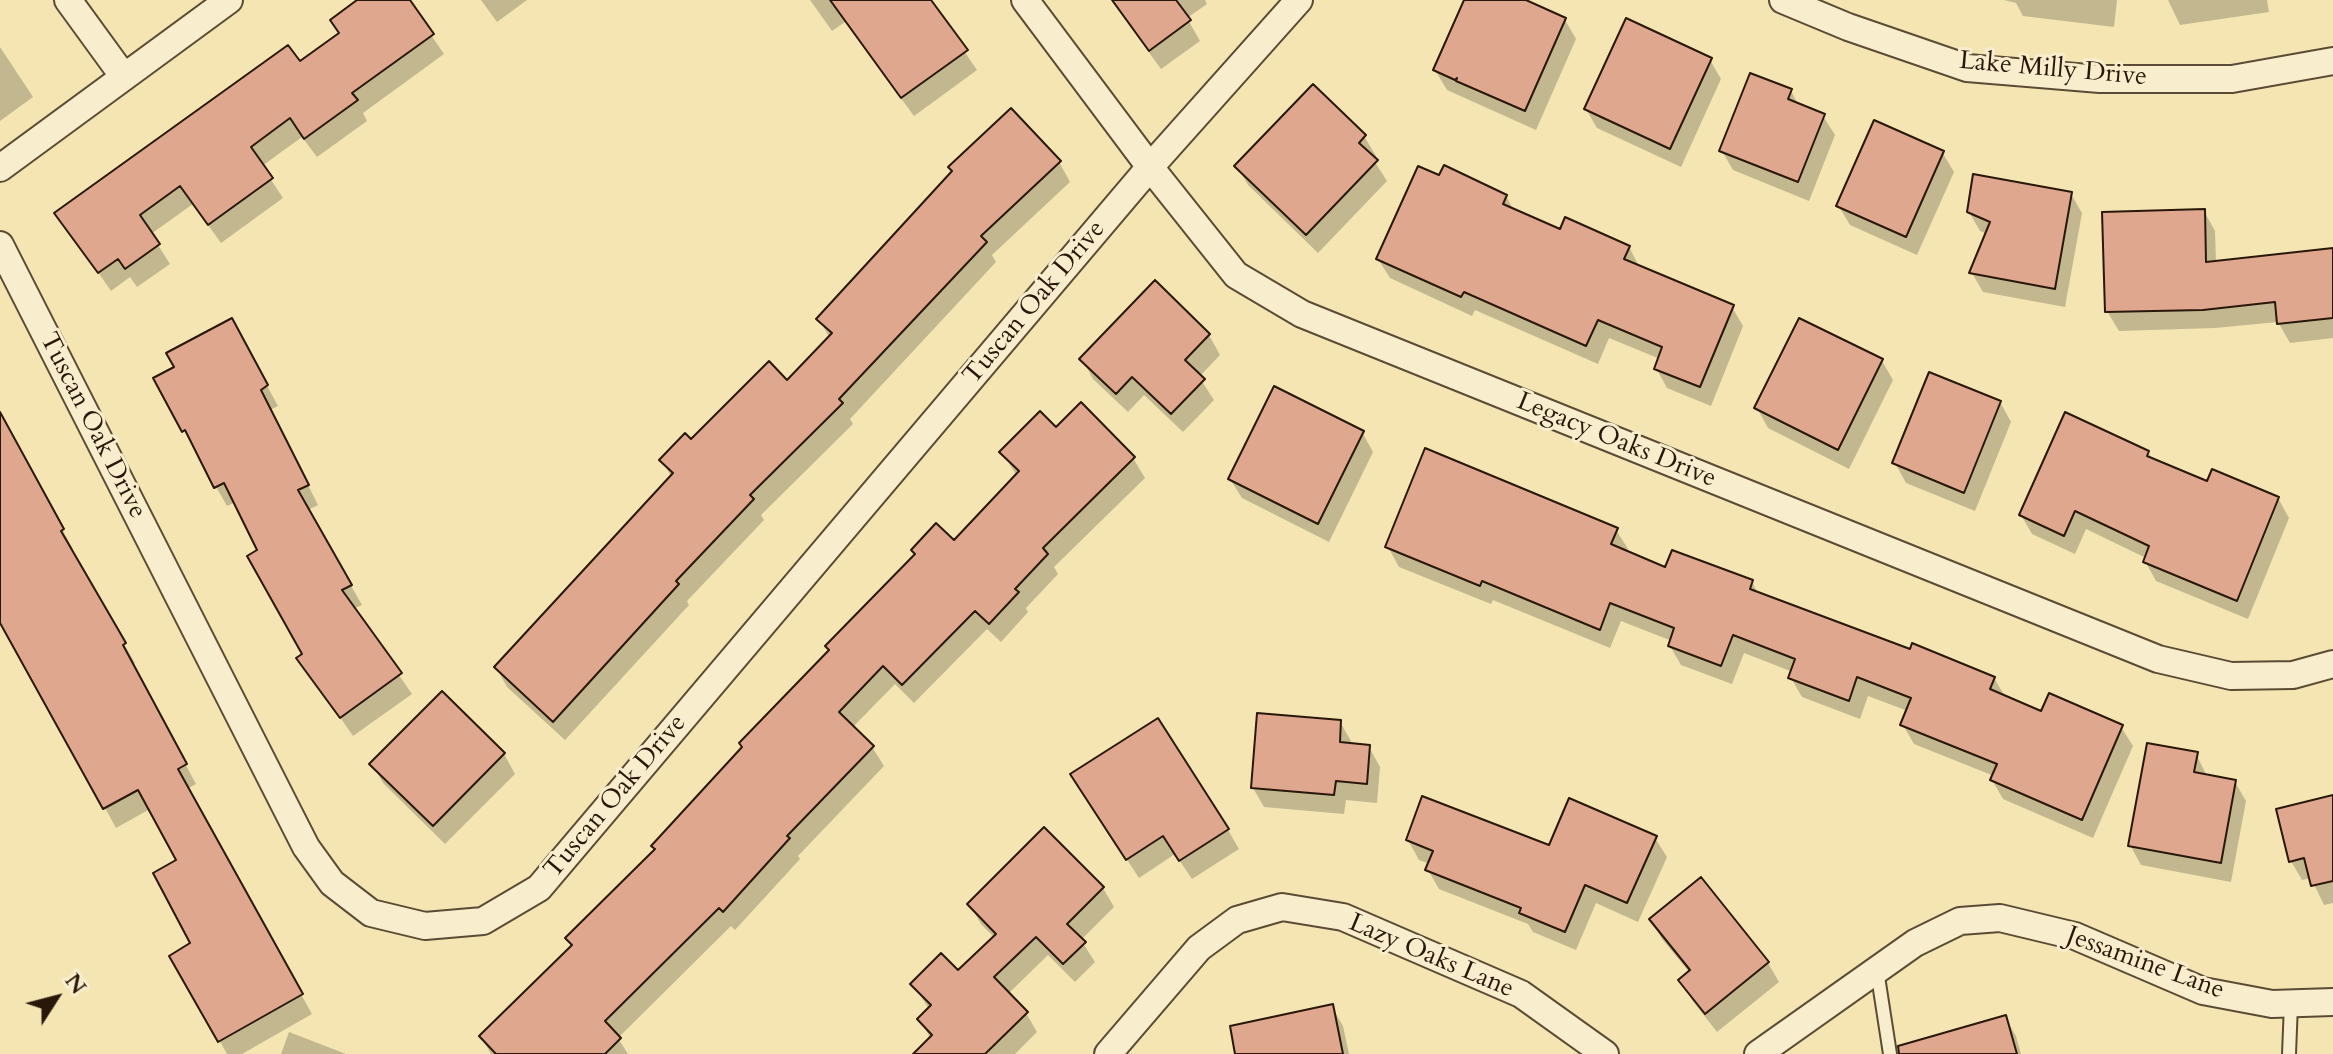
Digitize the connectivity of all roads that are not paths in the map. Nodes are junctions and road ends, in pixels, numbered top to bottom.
1 (68, 0) edge
2 (229, 0) edge
3 (1025, 0) edge
4 (1299, 0) edge
5 (1783, 0) edge
6 (2333, 61) edge
7 (124, 77) junction
8 (1150, 167) junction
9 (0, 168) edge
10 (0, 245) edge
11 (2333, 664) edge
12 (1877, 970) junction
13 (2333, 1002) edge
14 (2291, 1004) junction
15 (1108, 1054) edge
16 (1605, 1054) edge
17 (1758, 1054) edge
18 (1890, 1054) edge
19 (2289, 1054) edge

1 - 7 street
2 - 7 street
3 - 8 street, Legacy Oaks Drive
4 - 8 street
5 - 6 street, Lake Milly Drive
7 - 9 street
8 - 10 street, Tuscan Oak Drive
8 - 11 street, Legacy Oaks Drive
12 - 14 street, Jessamine Lane
12 - 17 street, Jessamine Lane
12 - 18 lane
13 - 14 street, Jessamine Lane
14 - 19 lane
15 - 16 street, Lazy Oaks Lane

